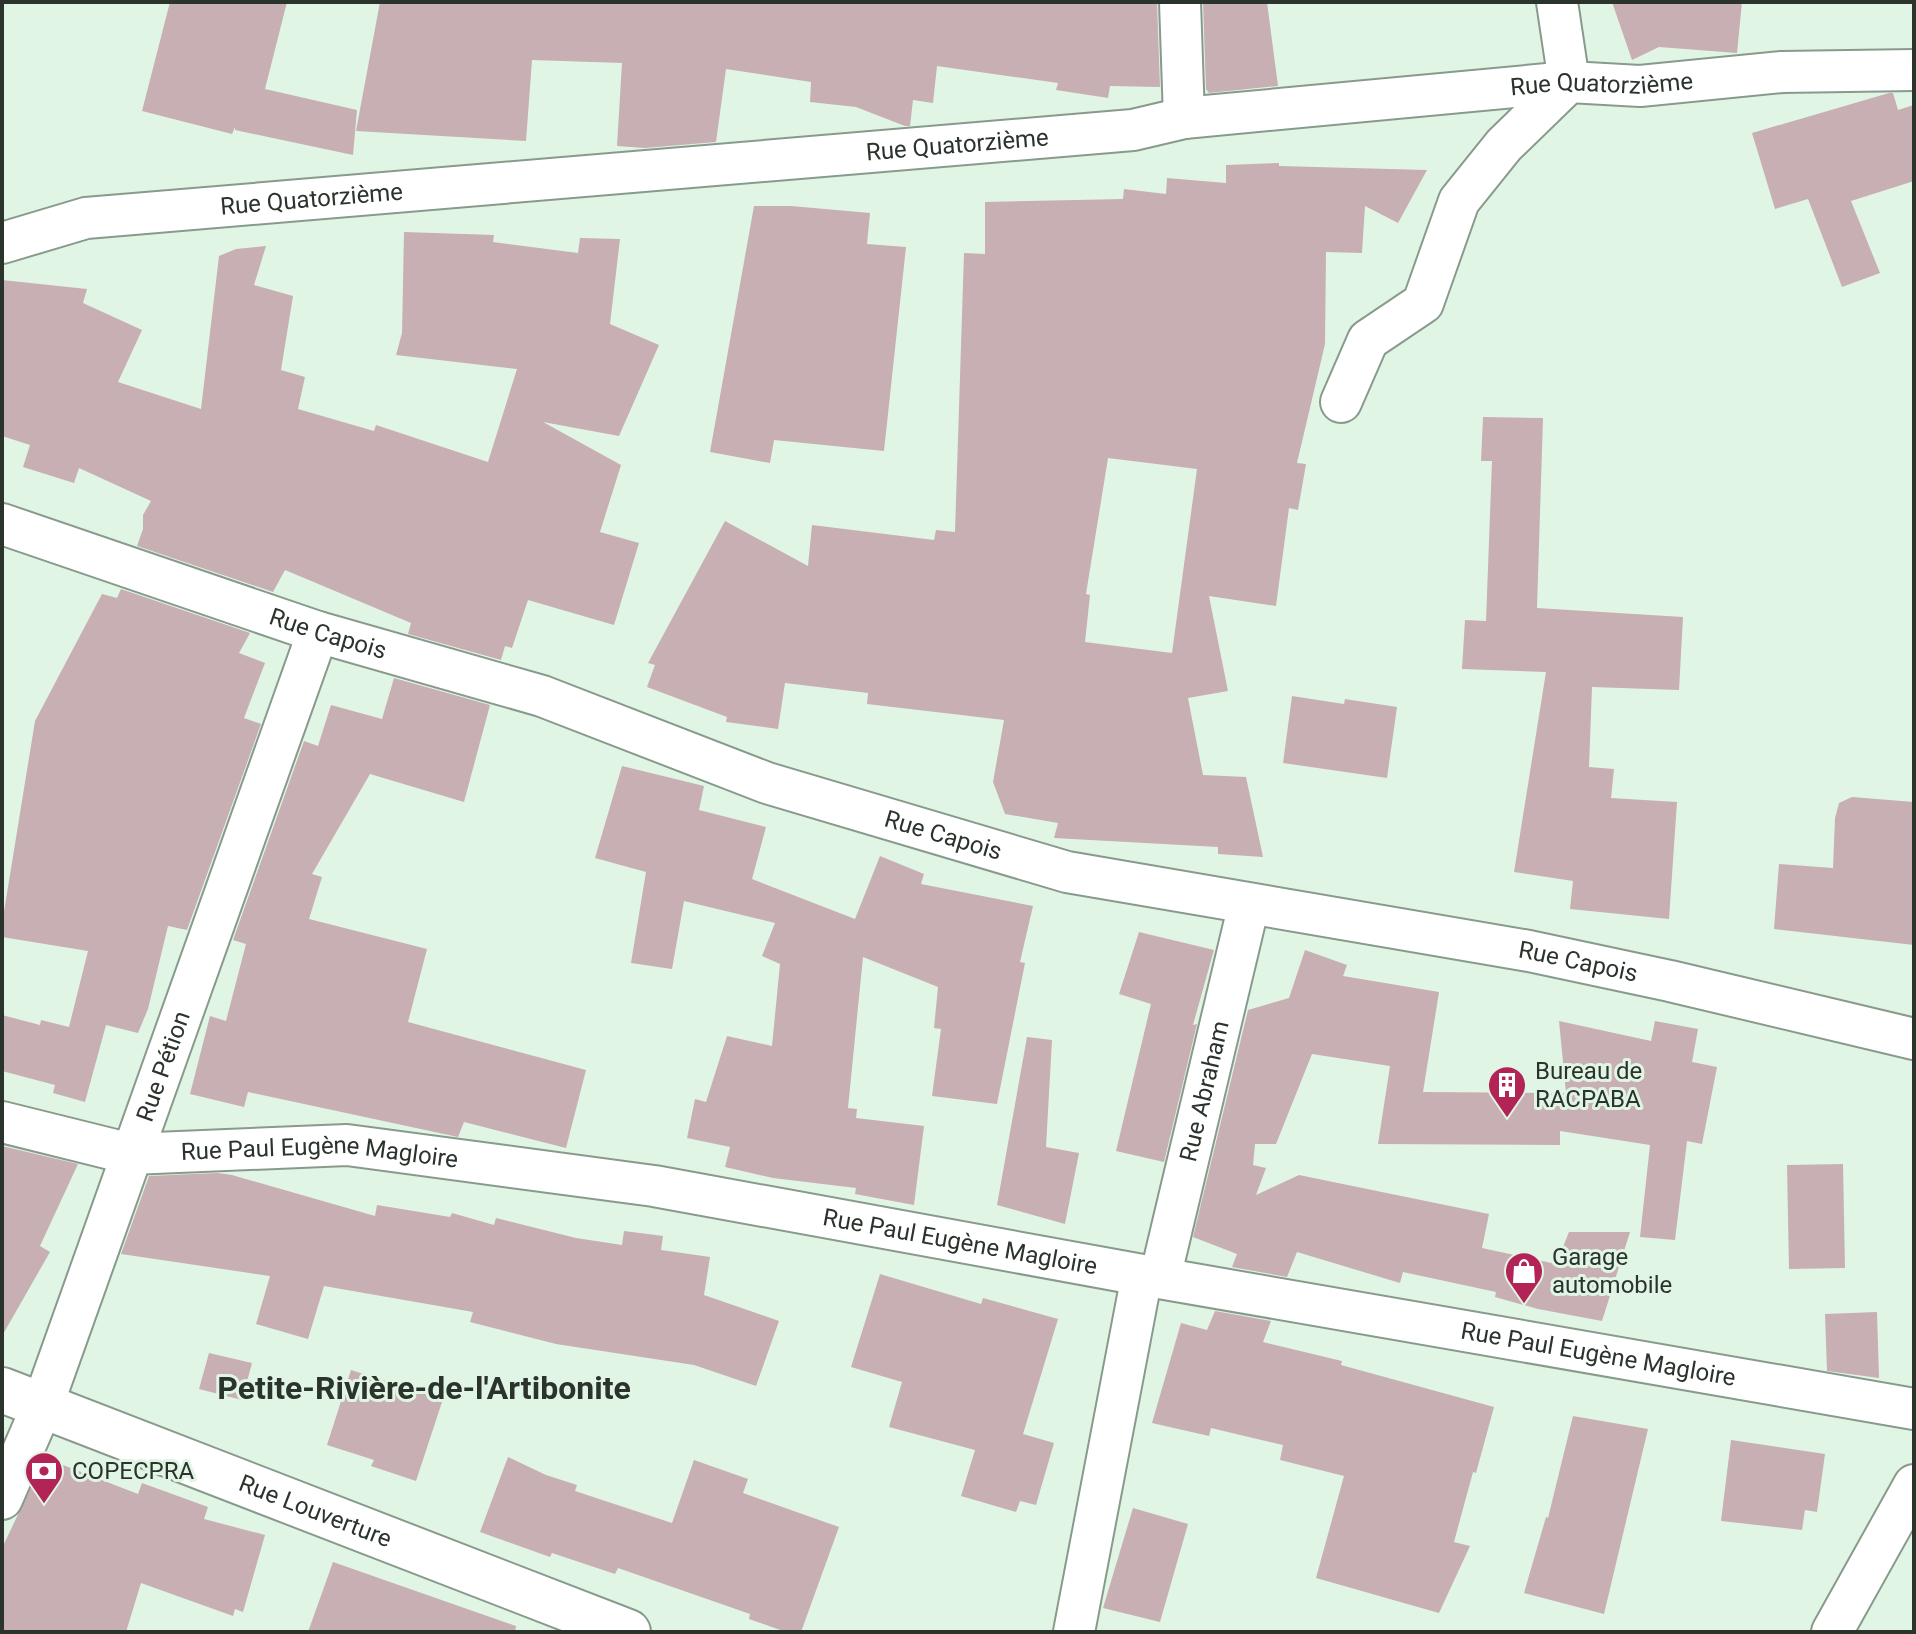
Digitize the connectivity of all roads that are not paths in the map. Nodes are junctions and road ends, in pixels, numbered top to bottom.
1 (1180, 2) edge
2 (1557, 2) edge
3 (1914, 70) edge
4 (1569, 82) junction
5 (1184, 118) junction
6 (2, 243) edge
7 (1341, 402) dead end
8 (2, 524) edge
9 (318, 632) junction
10 (1249, 904) junction
11 (1914, 1039) edge
12 (2, 1122) edge
13 (131, 1154) junction
14 (1151, 1276) junction
15 (2, 1390) edge
16 (42, 1407) junction
17 (1914, 1409) edge
18 (1914, 1485) edge
19 (2, 1499) edge
20 (628, 1632) edge
21 (1074, 1632) edge
22 (1832, 1632) edge

1 - 5 street
2 - 4 street
3 - 4 street, Rue Quatorzième
4 - 5 street, Rue Quatorzième
4 - 7 street
5 - 6 street, Rue Quatorzième
8 - 9 street, Rue Capois
9 - 10 street, Rue Capois
9 - 13 street, Rue Pétion
10 - 11 street, Rue Capois
10 - 14 street, Rue Abraham
12 - 13 street, Rue Paul Eugène Magloire
13 - 14 street, Rue Paul Eugène Magloire
13 - 16 street, Rue Pétion
14 - 17 street, Rue Paul Eugène Magloire
14 - 21 street, Rue Abraham
15 - 16 main road, Rue Louverture
16 - 19 street, Rue Pétion
16 - 20 main road, Rue Louverture
18 - 22 street

